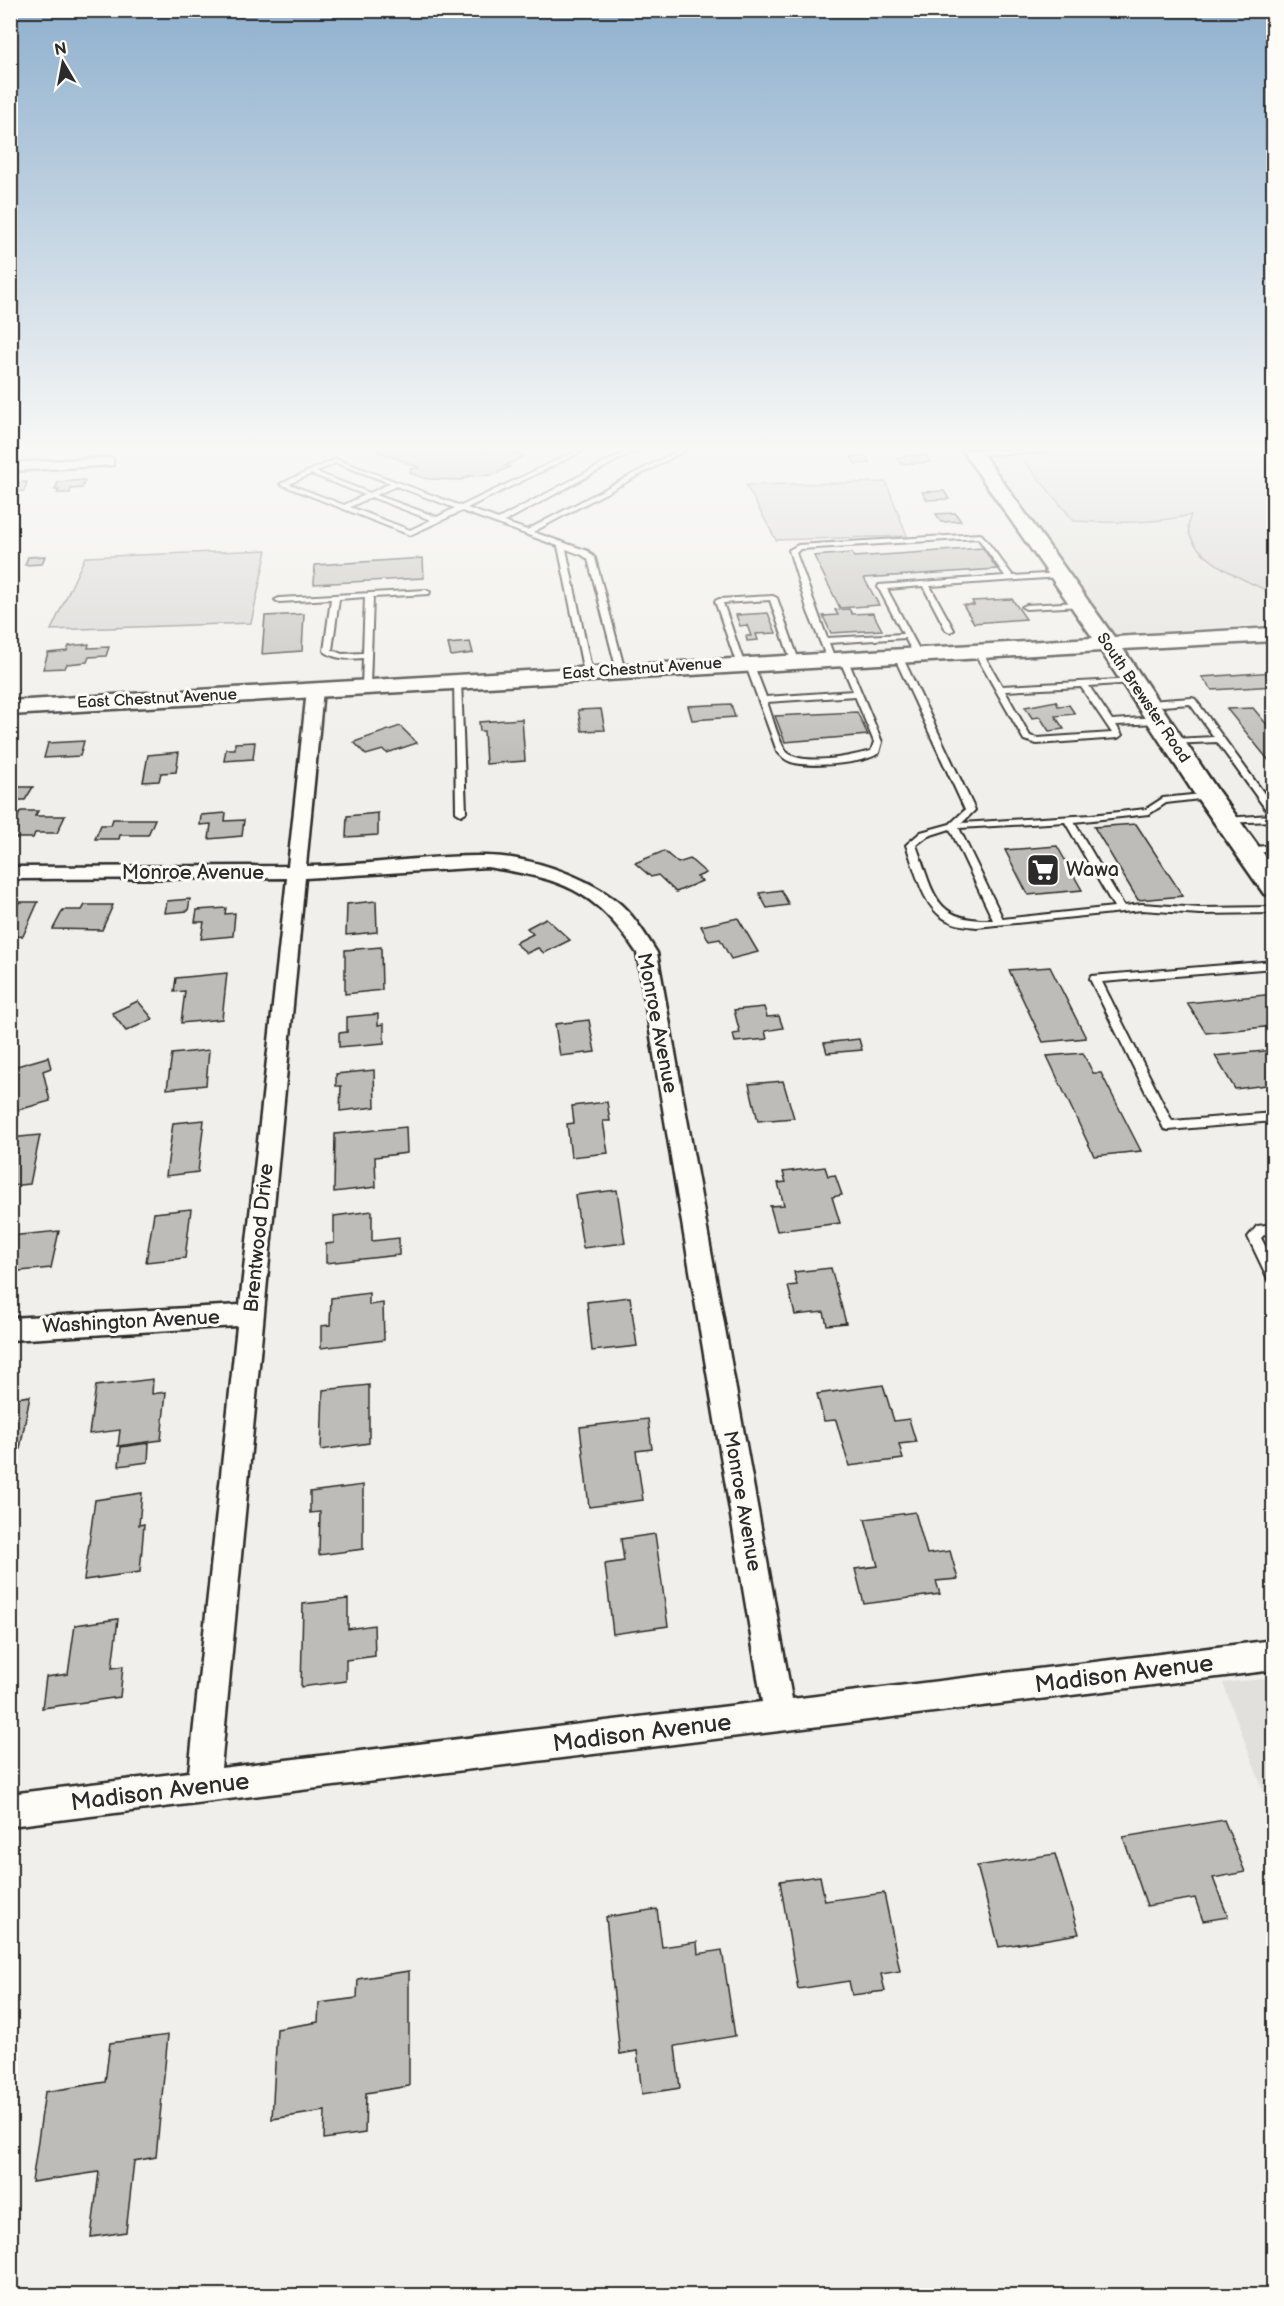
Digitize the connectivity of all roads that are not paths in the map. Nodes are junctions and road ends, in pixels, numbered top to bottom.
1 (564, 558) edge
2 (590, 558) edge
3 (794, 558) edge
4 (996, 558) edge
5 (1047, 558) edge
6 (1060, 576) junction
7 (1011, 579) junction
8 (925, 584) junction
9 (426, 592) dead end
10 (369, 595) junction
11 (335, 597) junction
12 (279, 600) dead end
13 (1080, 604) junction
14 (1026, 607) dead end
15 (950, 630) dead end
16 (1274, 634) edge
17 (1108, 644) junction
18 (907, 648) junction
19 (977, 650) junction
20 (833, 652) junction
21 (367, 655) junction
22 (795, 661) junction
23 (745, 663) junction
24 (621, 671) junction
25 (588, 673) junction
26 (457, 680) junction
27 (1133, 681) junction
28 (1083, 684) junction
29 (366, 686) junction
30 (999, 689) junction
31 (315, 690) junction
32 (858, 693) junction
33 (762, 700) junction
34 (10, 708) edge
35 (1153, 712) junction
36 (1110, 723) junction
37 (1220, 739) junction
38 (1173, 742) junction
39 (1208, 795) junction
40 (461, 812) dead end
41 (1274, 816) edge
42 (1068, 819) junction
43 (1226, 821) junction
44 (953, 826) junction
45 (1260, 850) edge
46 (295, 872) junction
47 (10, 873) edge
48 (1273, 892) edge
49 (1121, 910) junction
50 (1000, 923) junction
51 (1274, 964) edge
52 (1274, 1117) edge
53 (1274, 1229) edge
54 (1274, 1277) edge
55 (251, 1315) junction
56 (10, 1329) edge
57 (1274, 1655) edge
58 (780, 1716) junction
59 (203, 1787) junction
60 (10, 1810) edge

1 - 25 lane
2 - 24 lane
3 - 20 lane
4 - 7 lane
5 - 6 street, South Brewster Road
6 - 7 lane
6 - 13 street, South Brewster Road
7 - 8 lane
8 - 15 lane
8 - 18 lane
9 - 10 lane
10 - 11 lane
10 - 21 lane
11 - 12 lane
11 - 21 lane
13 - 14 lane
13 - 17 street, South Brewster Road
16 - 17 street, East Chestnut Avenue
17 - 19 street, East Chestnut Avenue
17 - 27 street, South Brewster Road
18 - 19 street, East Chestnut Avenue
18 - 20 street, East Chestnut Avenue
18 - 44 lane
19 - 30 lane
20 - 22 street, East Chestnut Avenue
20 - 32 lane
21 - 29 lane
22 - 23 street, East Chestnut Avenue
22 - 23 lane
23 - 24 street, East Chestnut Avenue
23 - 33 lane
24 - 25 street, East Chestnut Avenue
25 - 26 street, East Chestnut Avenue
26 - 29 street, East Chestnut Avenue
26 - 40 lane
27 - 28 lane
27 - 35 street, South Brewster Road
28 - 30 lane
28 - 36 lane
29 - 31 street, East Chestnut Avenue
30 - 36 lane
31 - 34 street, East Chestnut Avenue
31 - 46 street, Brentwood Drive
32 - 33 lane
32 - 33 lane
35 - 36 lane
35 - 37 lane
35 - 38 street, South Brewster Road
37 - 38 lane
37 - 41 lane
38 - 39 street, South Brewster Road
39 - 42 lane
39 - 43 street, South Brewster Road
41 - 43 lane
42 - 44 lane
42 - 49 lane
43 - 45 street, South Brewster Road
44 - 50 lane
44 - 50 lane
45 - 48 street, South Brewster Road
46 - 47 street, Monroe Avenue
46 - 55 street, Brentwood Drive
46 - 58 street, Monroe Avenue
48 - 49 lane
49 - 50 lane
51 - 52 lane
53 - 54 lane
55 - 56 street, Washington Avenue
55 - 59 street, Brentwood Drive
57 - 58 street, Madison Avenue
58 - 59 street, Madison Avenue
59 - 60 street, Madison Avenue

